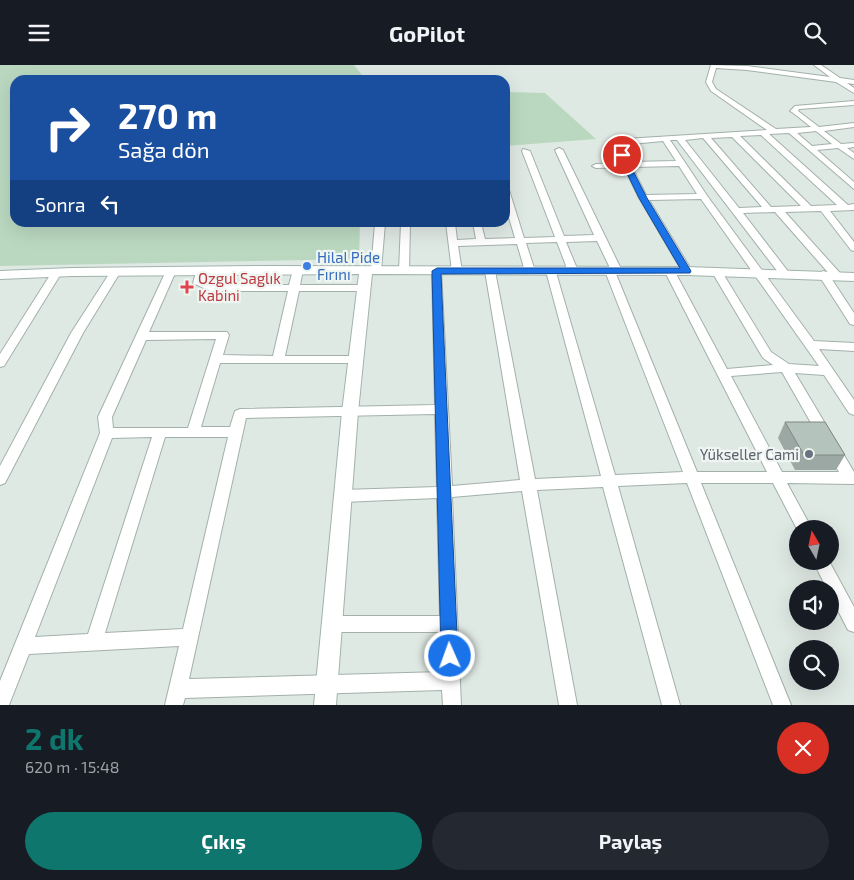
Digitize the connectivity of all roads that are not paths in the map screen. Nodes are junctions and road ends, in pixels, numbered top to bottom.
1 (715, 65) edge
2 (786, 65) edge
3 (816, 65) edge
4 (794, 75) junction
5 (839, 80) junction
6 (854, 82) edge
7 (854, 91) edge
8 (854, 103) edge
9 (854, 125) edge
10 (819, 129) junction
11 (791, 131) junction
12 (775, 132) junction
13 (762, 133) junction
14 (734, 134) junction
15 (705, 136) junction
16 (679, 137) junction
17 (665, 138) junction
18 (840, 145) junction
19 (854, 145) edge
20 (811, 148) junction
21 (559, 150) dead end
22 (526, 151) dead end
23 (854, 157) edge
24 (683, 163) junction
25 (596, 166) dead end
26 (627, 166) junction
27 (854, 186) edge
28 (703, 196) junction
29 (643, 198) junction
30 (510, 206) edge
31 (850, 207) edge
32 (808, 208) junction
33 (823, 208) junction
34 (773, 209) junction
35 (736, 211) junction
36 (379, 227) edge
37 (405, 227) edge
38 (451, 227) edge
39 (478, 227) edge
40 (600, 238) junction
41 (561, 240) junction
42 (521, 241) junction
43 (481, 242) junction
44 (453, 243) junction
45 (854, 248) edge
46 (298, 270) junction
47 (116, 271) junction
48 (171, 271) junction
49 (201, 271) junction
50 (404, 271) junction
51 (437, 271) junction
52 (457, 271) junction
53 (490, 271) junction
54 (530, 271) junction
55 (551, 271) junction
56 (574, 271) junction
57 (613, 271) junction
58 (687, 271) junction
59 (57, 272) junction
60 (670, 272) junction
61 (717, 272) junction
62 (759, 273) junction
63 (785, 274) junction
64 (0, 275) edge
65 (823, 275) junction
66 (836, 275) junction
67 (369, 276) junction
68 (854, 277) edge
69 (294, 288) junction
70 (854, 322) edge
71 (142, 336) junction
72 (811, 345) junction
73 (854, 347) edge
74 (216, 359) junction
75 (278, 359) junction
76 (356, 360) junction
77 (0, 363) edge
78 (786, 368) junction
79 (828, 371) junction
80 (722, 373) junction
81 (442, 409) junction
82 (854, 410) edge
83 (350, 412) junction
84 (193, 432) junction
85 (236, 432) junction
86 (108, 433) junction
87 (160, 433) junction
88 (692, 477) junction
89 (777, 478) junction
90 (852, 478) edge
91 (0, 479) edge
92 (608, 480) junction
93 (528, 485) junction
94 (445, 492) junction
95 (343, 496) junction
96 (799, 520) edge
97 (826, 570) edge
98 (332, 624) junction
99 (449, 624) junction
100 (854, 624) edge
101 (189, 637) junction
102 (94, 642) junction
103 (23, 646) junction
104 (451, 681) junction
105 (327, 685) junction
106 (176, 697) edge
107 (0, 704) edge
108 (325, 705) edge
109 (452, 705) edge
110 (568, 705) edge
111 (671, 705) edge
112 (782, 705) edge

1 - 4 street
1 - 12 street
2 - 4 street
3 - 5 street
4 - 5 street
5 - 6 street
5 - 7 street
8 - 10 street
9 - 10 street
10 - 11 street
10 - 18 street
11 - 12 street
11 - 20 street
12 - 13 street
13 - 14 street
13 - 31 street
14 - 15 street
14 - 32 street
15 - 16 street
15 - 34 street
16 - 17 street
16 - 35 street
17 - 24 street
17 - 26 street
18 - 19 street
18 - 20 street
18 - 23 street
20 - 27 street
21 - 40 street
22 - 41 street
24 - 26 street
24 - 28 street
25 - 26 street
26 - 29 street
28 - 29 street
28 - 62 street
29 - 58 street
30 - 42 street
31 - 33 street
32 - 33 street
32 - 34 street
33 - 45 street
34 - 35 street
34 - 66 street
35 - 63 street
36 - 67 street
37 - 50 street
38 - 44 street
39 - 43 street
40 - 41 street
40 - 57 street
41 - 42 street
41 - 56 street
42 - 43 street
42 - 54 street
43 - 44 street
44 - 52 street
46 - 49 main road
46 - 67 main road
46 - 69 street
47 - 48 main road
47 - 59 main road
47 - 91 street
48 - 49 main road
48 - 71 street
49 - 69 street
50 - 51 main road
50 - 67 main road
51 - 52 main road
51 - 81 street
52 - 53 main road
53 - 54 main road
53 - 93 street
54 - 55 main road
55 - 56 main road
55 - 92 street
56 - 57 main road
57 - 60 main road
57 - 88 street
58 - 60 main road
58 - 61 main road
59 - 64 main road
59 - 77 street
60 - 80 street
61 - 62 main road
61 - 78 street
62 - 63 main road
62 - 72 street
63 - 65 main road
65 - 66 main road
65 - 70 street
66 - 68 main road
67 - 69 street
67 - 76 main road
69 - 75 street
71 - 74 street
71 - 86 street
72 - 73 street
72 - 79 street
74 - 75 street
74 - 84 street
75 - 76 street
76 - 83 main road
78 - 79 street
78 - 80 street
78 - 90 street
79 - 82 street
80 - 89 street
81 - 83 street
81 - 94 street
83 - 85 street
83 - 95 main road
84 - 85 street
84 - 87 street
85 - 101 street
86 - 87 street
86 - 103 street
87 - 102 street
88 - 89 street
88 - 92 street
88 - 112 street
89 - 90 street
89 - 96 street
92 - 93 street
92 - 111 street
93 - 94 street
93 - 110 street
94 - 95 street
94 - 99 street
95 - 98 main road
97 - 100 street
98 - 99 street
98 - 105 main road
99 - 104 street
101 - 102 street
101 - 106 street
102 - 103 street
103 - 107 street
104 - 105 street
104 - 109 street
105 - 106 street
105 - 108 main road

